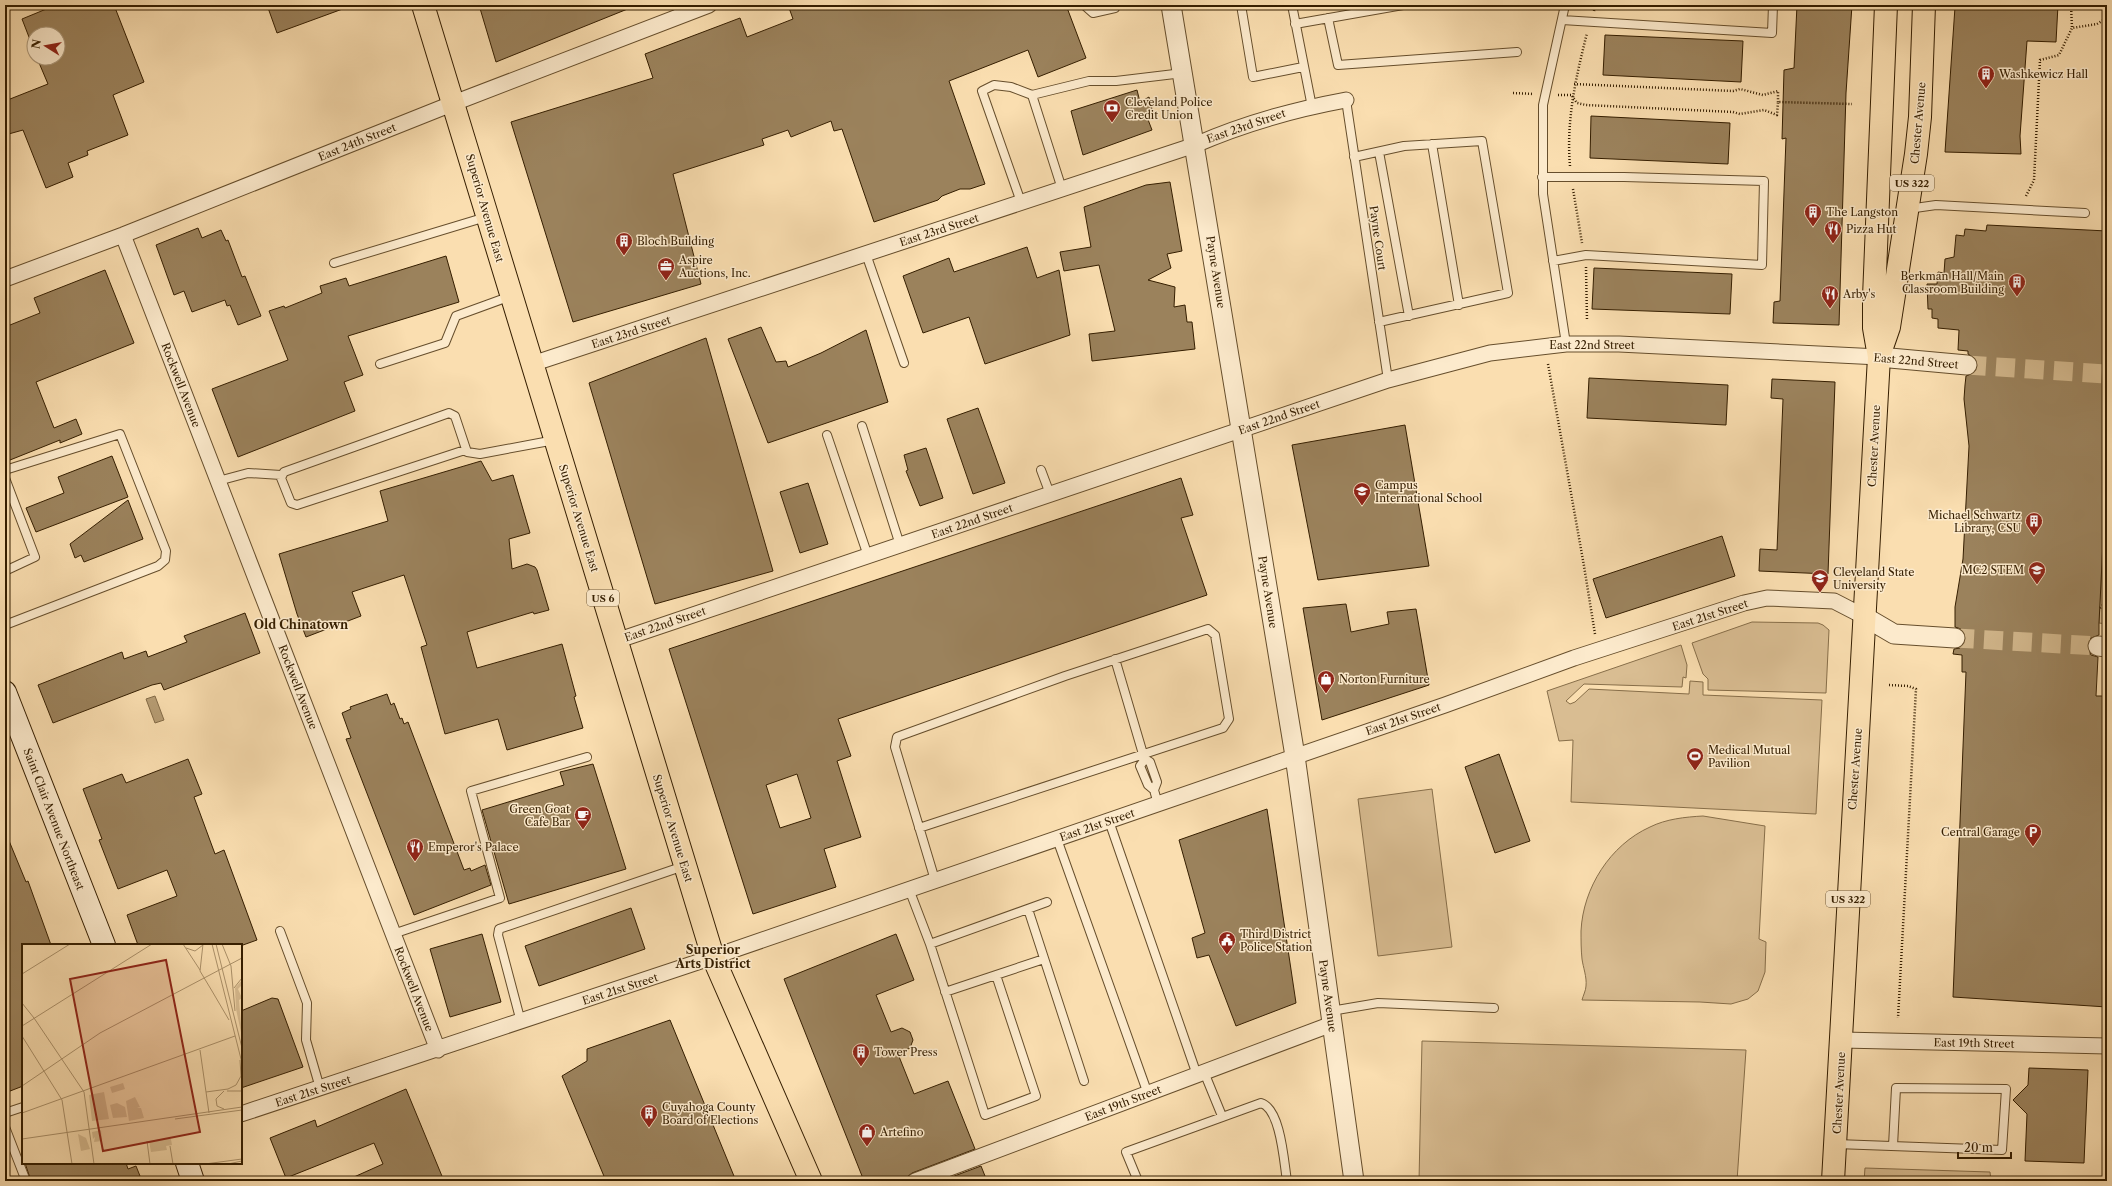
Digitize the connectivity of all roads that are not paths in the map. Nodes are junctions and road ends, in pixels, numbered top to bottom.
1 (423, 5) edge
2 (709, 5) edge
3 (1084, 5) edge
4 (1115, 5) edge
5 (1171, 5) edge
6 (1241, 5) edge
7 (1292, 5) edge
8 (1403, 5) edge
9 (1566, 5) edge
10 (1773, 5) edge
11 (1886, 5) edge
12 (1924, 5) edge
13 (679, 10) edge
14 (1328, 18) junction
15 (1562, 20) junction
16 (1295, 24) junction
17 (1517, 52) dead end
18 (1303, 67) junction
19 (1183, 73) junction
20 (1032, 95) junction
21 (1346, 100) joint
22 (454, 103) junction
23 (1312, 107) junction
24 (1432, 144) junction
25 (1195, 145) junction
26 (1380, 152) junction
27 (1354, 157) junction
28 (1542, 177) junction
29 (1062, 189) junction
30 (1021, 202) junction
31 (1907, 209) junction
32 (2085, 213) dead end
33 (487, 216) junction
34 (123, 235) junction
35 (866, 254) junction
36 (1553, 261) junction
37 (334, 263) dead end
38 (5, 279) edge
39 (511, 296) junction
40 (1459, 305) junction
41 (1409, 316) junction
42 (1379, 322) junction
43 (1566, 344) junction
44 (1878, 357) junction
45 (904, 363) dead end
46 (380, 364) dead end
47 (532, 364) junction
48 (1967, 365) tunnel mouth
49 (1388, 380) junction
50 (862, 426) dead end
51 (1241, 430) junction
52 (827, 435) dead end
53 (555, 440) junction
54 (465, 450) junction
55 (5, 470) edge
56 (1041, 470) dead end
57 (281, 475) junction
58 (5, 478) edge
59 (218, 481) junction
60 (1050, 494) junction
61 (900, 545) junction
62 (868, 556) junction
63 (5, 571) edge
64 (1865, 617) junction
65 (5, 625) edge
66 (1955, 638) tunnel mouth
67 (616, 641) junction
68 (1115, 659) junction
69 (5, 692) edge
70 (587, 756) dead end
71 (1295, 756) junction
72 (1144, 757) junction
73 (1156, 797) junction
74 (1109, 821) junction
75 (919, 828) junction
76 (1057, 839) junction
77 (685, 866) junction
78 (935, 880) junction
79 (910, 890) junction
80 (1047, 902) dead end
81 (1028, 909) junction
82 (280, 931) dead end
83 (394, 934) junction
84 (104, 944) edge
85 (930, 944) junction
86 (714, 958) junction
87 (1044, 959) junction
88 (996, 975) junction
89 (945, 992) junction
90 (1494, 1008) dead end
91 (1331, 1018) junction
92 (521, 1022) junction
93 (1842, 1040) junction
94 (2107, 1046) edge
95 (438, 1050) junction
96 (1200, 1074) junction
97 (1084, 1081) dead end
98 (320, 1088) junction
99 (1148, 1094) junction
100 (22, 1107) edge
101 (5, 1113) edge
102 (242, 1114) edge
103 (1222, 1116) junction
104 (5, 1127) edge
105 (1836, 1144) junction
106 (1893, 1146) junction
107 (187, 1164) edge
108 (26, 1181) edge
109 (193, 1181) edge
110 (811, 1181) edge
111 (915, 1181) edge
112 (1138, 1181) edge
113 (1287, 1181) edge
114 (1354, 1181) edge
115 (1833, 1181) edge

1 - 22 main road, Superior Avenue East / US 6
2 - 13 street, East 24th Street
3 - 4 lane
5 - 19 street, Payne Avenue
6 - 18 lane
7 - 16 lane
8 - 14 lane
9 - 15 lane
10 - 15 lane
11 - 44 main road, Chester Avenue / US 322
12 - 31 main road, Chester Avenue / US 322
13 - 22 street, East 24th Street
14 - 16 lane
14 - 17 lane
15 - 28 lane
16 - 18 lane
18 - 23 lane
19 - 20 lane
19 - 25 street, Payne Avenue
20 - 29 lane
20 - 30 lane
21 - 23 street, East 23rd Street
21 - 27 lane, Payne Court
22 - 33 main road, Superior Avenue East / US 6
22 - 34 street, East 24th Street
23 - 25 street, East 23rd Street
24 - 26 lane
24 - 40 lane
24 - 40 lane
25 - 29 street, East 23rd Street
25 - 51 street, Payne Avenue
26 - 27 lane
26 - 41 lane
27 - 42 lane, Payne Court
28 - 36 lane
28 - 36 lane
29 - 30 street, East 23rd Street
30 - 35 street, East 23rd Street
31 - 32 lane
31 - 44 main road, Chester Avenue / US 322
33 - 37 lane
33 - 39 main road, Superior Avenue East / US 6
34 - 38 street, East 24th Street
34 - 59 street, Rockwell Avenue
35 - 45 lane
35 - 47 street, East 23rd Street
36 - 43 lane
39 - 46 lane
39 - 47 main road, Superior Avenue East / US 6
40 - 41 lane
41 - 42 lane
42 - 49 lane, Payne Court
43 - 44 street, East 22nd Street
43 - 49 street, East 22nd Street
44 - 48 street, East 22nd Street
44 - 64 main road, Chester Avenue / US 322
47 - 53 main road, Superior Avenue East / US 6
49 - 51 street, East 22nd Street
50 - 61 lane
51 - 60 street, East 22nd Street
51 - 71 street, Payne Avenue
52 - 62 lane
53 - 54 lane
53 - 67 main road, Superior Avenue East / US 6
54 - 57 lane
54 - 57 lane
55 - 65 lane
56 - 60 lane
57 - 59 lane
58 - 63 lane
59 - 83 street, Rockwell Avenue
60 - 61 street, East 22nd Street
61 - 62 street, East 22nd Street
62 - 67 street, East 22nd Street
64 - 66 street, East 21st Street
64 - 71 street, East 21st Street
64 - 93 main road, Chester Avenue / US 322
67 - 77 main road, Superior Avenue East / US 6
68 - 72 lane
68 - 72 lane
68 - 75 lane
69 - 84 main road, Saint Clair Avenue Northeast
70 - 83 lane
71 - 73 street, East 21st Street
71 - 91 street, Payne Avenue
72 - 73 lane
72 - 75 lane
73 - 74 street, East 21st Street
74 - 76 street, East 21st Street
74 - 96 lane
75 - 78 lane
76 - 78 street, East 21st Street
76 - 99 lane
77 - 86 main road, Superior Avenue East / US 6
77 - 92 lane
78 - 79 street, East 21st Street
79 - 85 lane
79 - 86 street, East 21st Street
80 - 81 lane
81 - 85 lane
81 - 87 lane
82 - 98 lane
83 - 95 street, Rockwell Avenue
85 - 89 lane
86 - 92 street, East 21st Street
86 - 110 main road, Superior Avenue East / US 6
87 - 88 lane
87 - 97 lane
88 - 89 lane
88 - 89 lane
90 - 91 lane
91 - 96 street, East 19th Street
91 - 114 street, Payne Avenue
92 - 95 street, East 21st Street
93 - 94 street, East 19th Street
93 - 105 main road, Chester Avenue / US 322
95 - 98 street, East 21st Street
96 - 99 street, East 19th Street
96 - 103 lane
98 - 102 street, East 21st Street
99 - 111 street, East 19th Street
100 - 101 lane
103 - 112 lane
103 - 113 lane
104 - 108 lane
105 - 106 lane
105 - 115 main road, Chester Avenue / US 322
106 - 106 lane
107 - 109 main road

